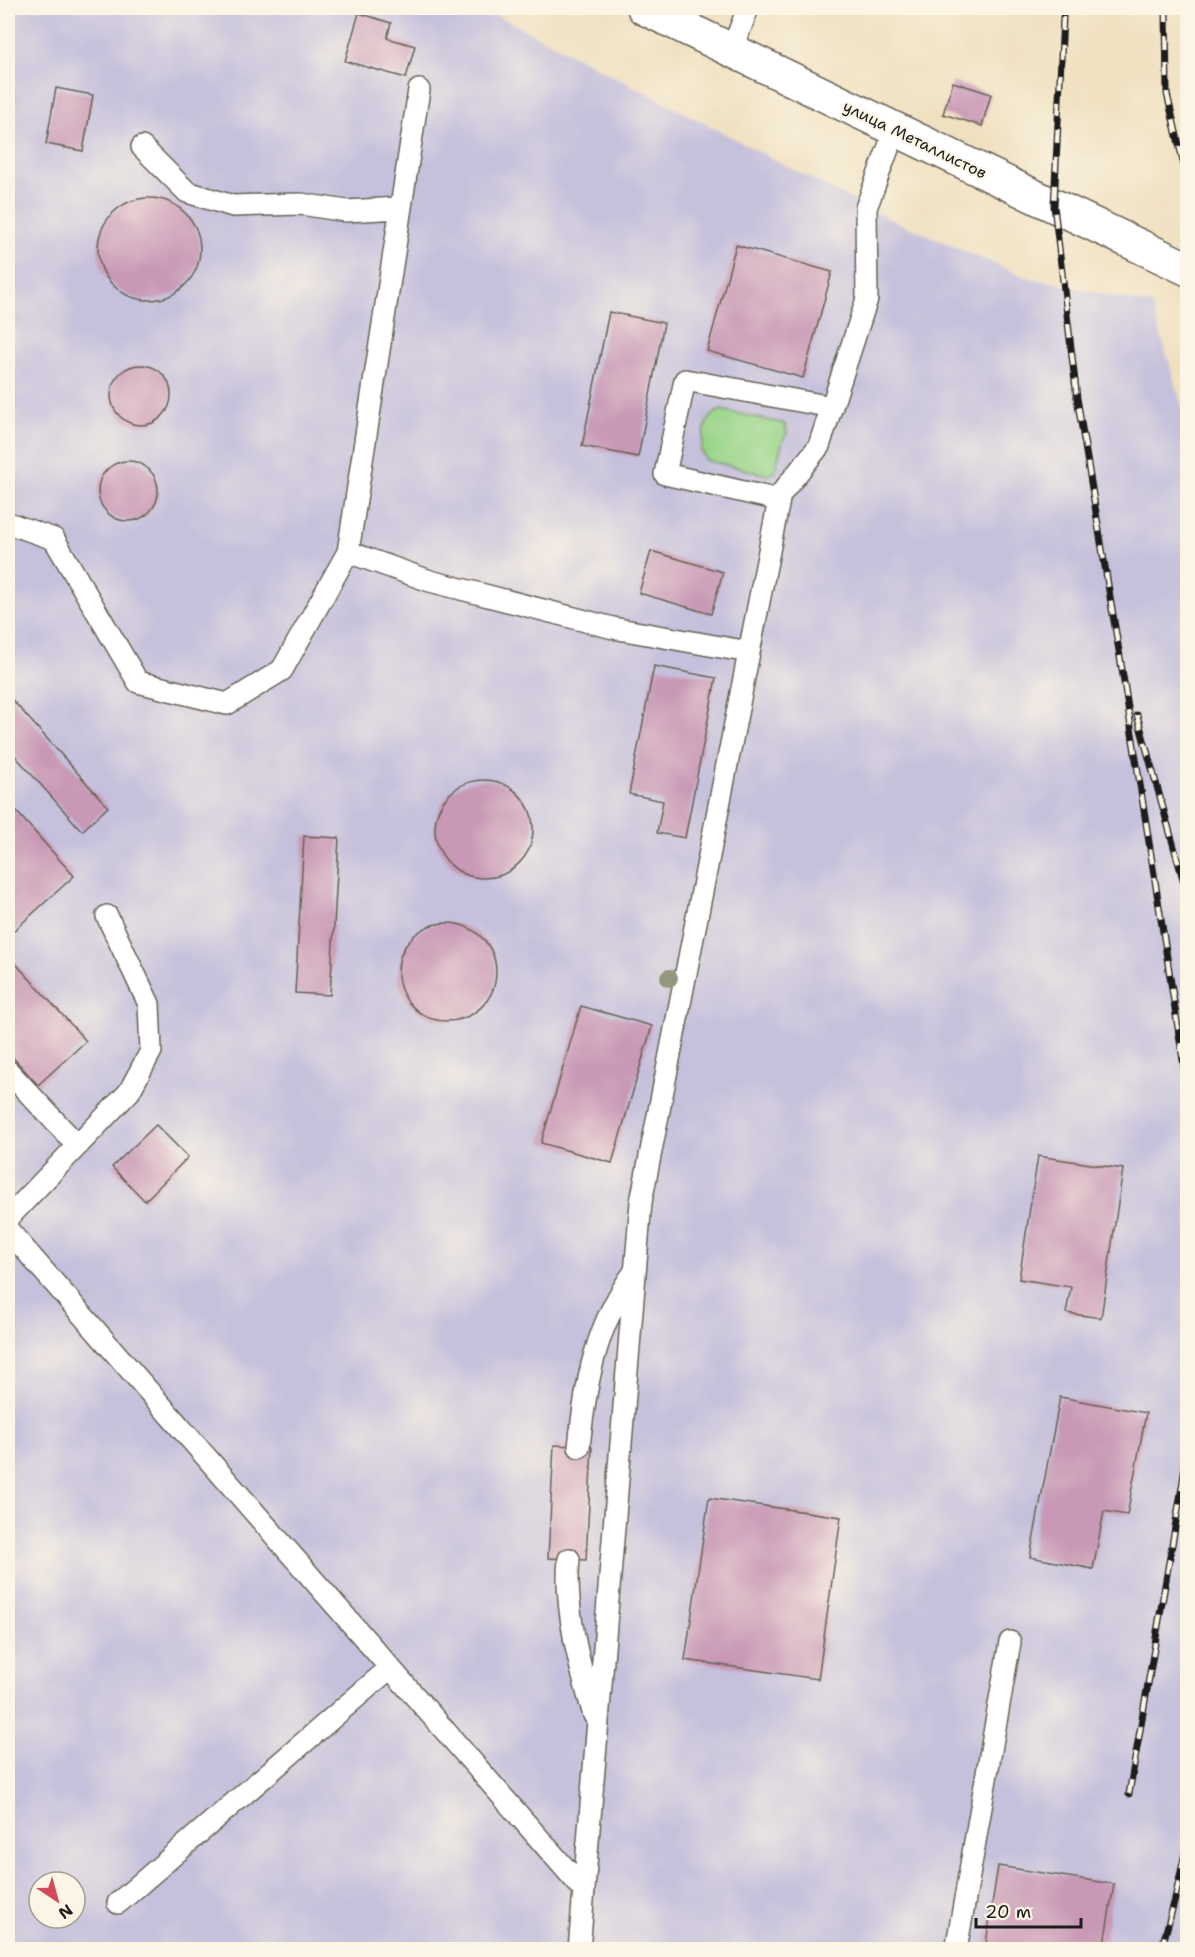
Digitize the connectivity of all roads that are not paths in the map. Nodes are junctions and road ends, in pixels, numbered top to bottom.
1 (644, 8) edge
2 (748, 8) edge
3 (732, 50) junction
4 (419, 90) dead end
5 (895, 130) junction
6 (142, 147) dead end
7 (400, 208) junction
8 (1188, 268) edge
9 (832, 407) junction
10 (779, 500) junction
11 (8, 523) edge
12 (348, 552) junction
13 (749, 652) junction
14 (107, 916) dead end
15 (8, 1071) edge
16 (77, 1145) junction
17 (8, 1218) edge
18 (8, 1230) edge
19 (635, 1271) junction
20 (579, 1447) dead end
21 (568, 1559) dead end
22 (1010, 1642) dead end
23 (390, 1668) junction
24 (598, 1727) junction
25 (584, 1890) junction
26 (118, 1903) dead end
27 (579, 1950) edge
28 (956, 1950) edge

1 - 3 street, улица Металлистов
2 - 3 lane
3 - 5 street, улица Металлистов
4 - 7 lane
5 - 8 street, улица Металлистов
5 - 9 lane
6 - 7 lane
7 - 12 lane
9 - 10 lane
9 - 10 lane
10 - 13 lane
11 - 12 lane
12 - 13 lane
13 - 19 lane
14 - 16 lane
15 - 16 lane
16 - 17 lane
18 - 23 lane
19 - 20 lane
19 - 24 lane
21 - 24 lane
22 - 28 lane
23 - 25 lane
23 - 26 lane
24 - 25 lane
25 - 27 lane

